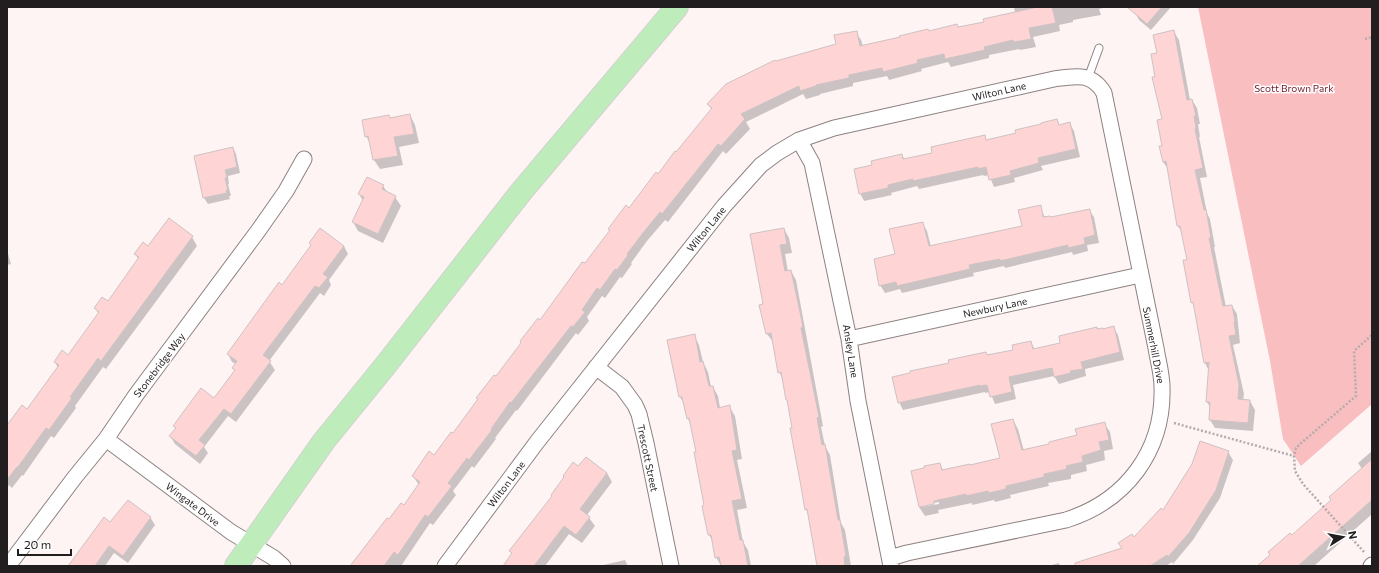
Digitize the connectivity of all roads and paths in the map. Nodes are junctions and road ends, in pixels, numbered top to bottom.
1 (676, 7) edge
2 (1372, 37) edge
3 (1365, 39) dead end
4 (1099, 48) dead end
5 (1088, 78) junction
6 (799, 140) junction
7 (304, 159) dead end
8 (1140, 275) junction
9 (1372, 335) edge
10 (849, 339) junction
11 (596, 367) junction
12 (1160, 420) junction
13 (106, 439) junction
14 (1294, 456) junction
15 (252, 545) junction
16 (891, 562) edge
17 (1370, 562) edge
18 (8, 566) edge
19 (236, 566) edge
20 (283, 566) edge
21 (444, 566) edge
22 (671, 566) edge

1 - 15 main road
2 - 3 path
4 - 5 lane
5 - 6 street, Wilton Lane
5 - 8 street, Summerhill Drive
6 - 10 street, Ansley Lane
6 - 11 street, Wilton Lane
7 - 13 street, Stonebridge Way
8 - 10 street, Newbury Lane
8 - 12 street, Summerhill Drive
9 - 14 path
10 - 16 street, Ansley Lane
11 - 21 street, Wilton Lane
11 - 22 street, Trescott Street
12 - 14 path
12 - 16 street, Summerhill Drive
13 - 15 street, Wingate Drive
13 - 18 street, Stonebridge Way
14 - 17 path
15 - 19 main road
15 - 20 street, Wingate Drive

